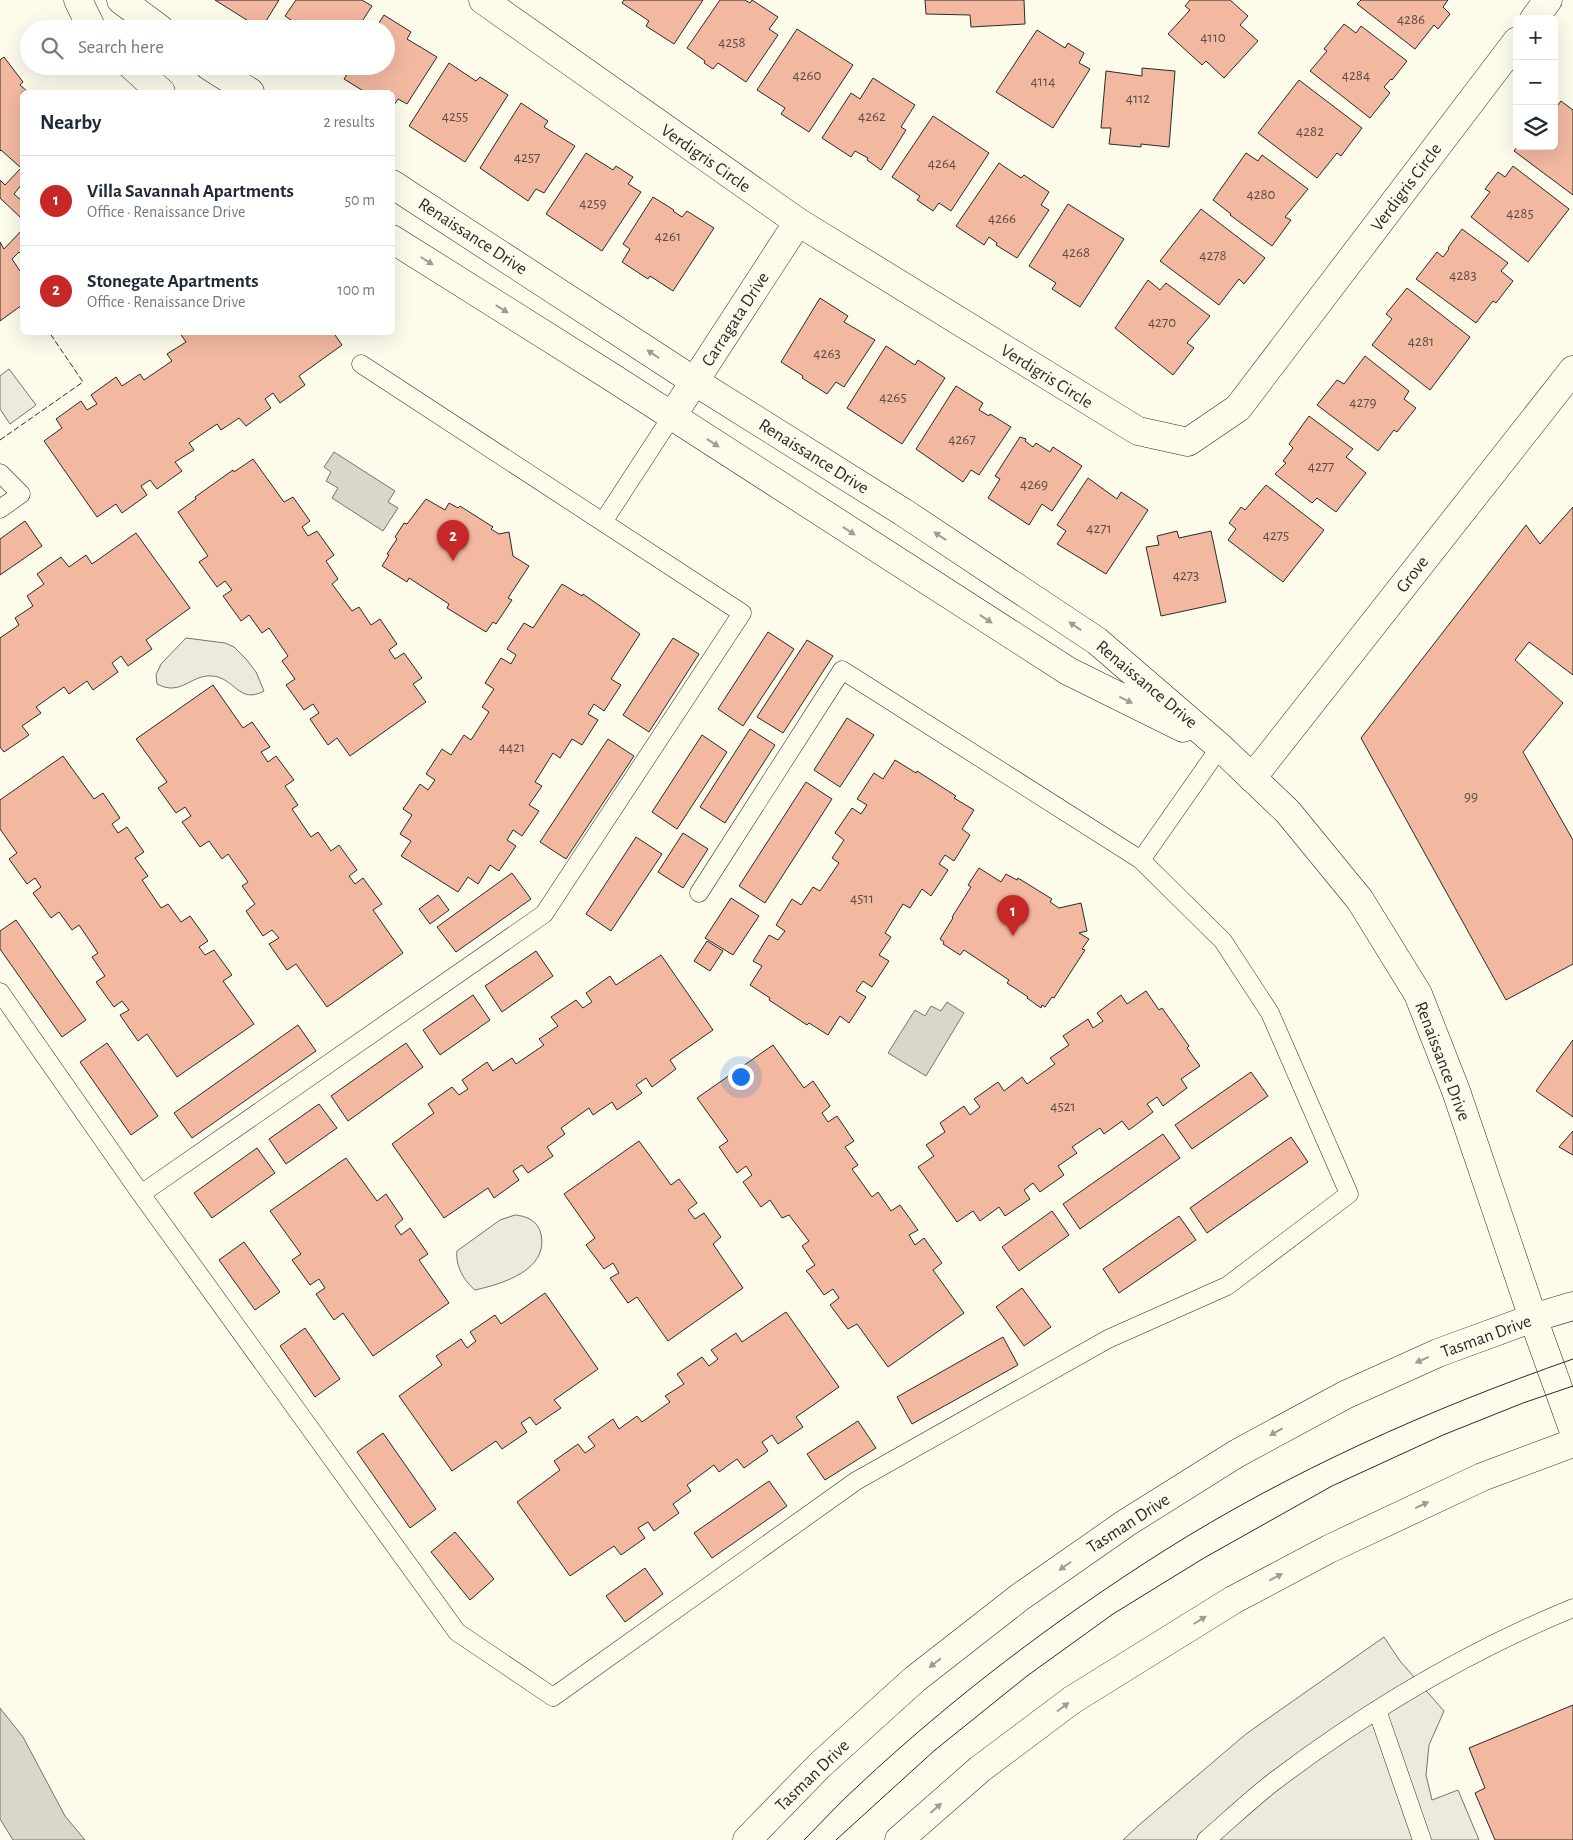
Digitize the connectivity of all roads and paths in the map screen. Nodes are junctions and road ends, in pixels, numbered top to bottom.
1 (78, 0) edge
2 (121, 0) edge
3 (483, 0) edge
4 (1548, 0) edge
5 (1537, 15) edge
6 (88, 20) edge
7 (148, 20) edge
8 (1513, 46) edge
9 (142, 75) edge
10 (223, 75) edge
11 (159, 90) edge
12 (247, 90) edge
13 (395, 186) edge
14 (798, 222) junction
15 (395, 241) edge
16 (361, 364) dead end
17 (1573, 370) edge
18 (694, 381) junction
19 (672, 416) junction
20 (0, 473) edge
21 (0, 509) edge
22 (603, 522) junction
23 (1220, 746) junction
24 (1252, 778) junction
25 (1141, 860) junction
26 (699, 893) dead end
27 (0, 992) edge
28 (141, 1194) junction
29 (1573, 1306) edge
30 (1533, 1318) junction
31 (1573, 1429) edge
32 (1573, 1443) edge
33 (1573, 1608) edge
34 (1377, 1710) junction
35 (747, 1840) edge
36 (900, 1840) edge
37 (1206, 1840) edge
38 (1422, 1840) edge

1 - 6 street
2 - 7 street
3 - 14 street, Verdigris Circle
4 - 5 street
8 - 14 street, Verdigris Circle
9 - 11 street
10 - 12 street
18 -> 13 street, Renaissance Drive
14 - 18 street, Carragata Drive
15 -> 19 street, Renaissance Drive
16 - 22 lane
17 - 24 street, Grove
18 - 19 street, Carragata Drive
23 -> 18 street, Renaissance Drive
19 - 22 lane
19 -> 23 street, Renaissance Drive
20 - 21 lane
22 - 28 lane
23 - 24 street, Renaissance Drive
23 - 25 lane
24 - 30 street, Renaissance Drive
25 - 26 lane
25 - 28 lane
27 - 28 lane
29 - 30 street, Tasman Drive
30 - 31 street, Renaissance Drive
30 -> 35 street, Tasman Drive
36 -> 32 street
33 - 34 lane
34 - 37 lane
34 - 38 lane

